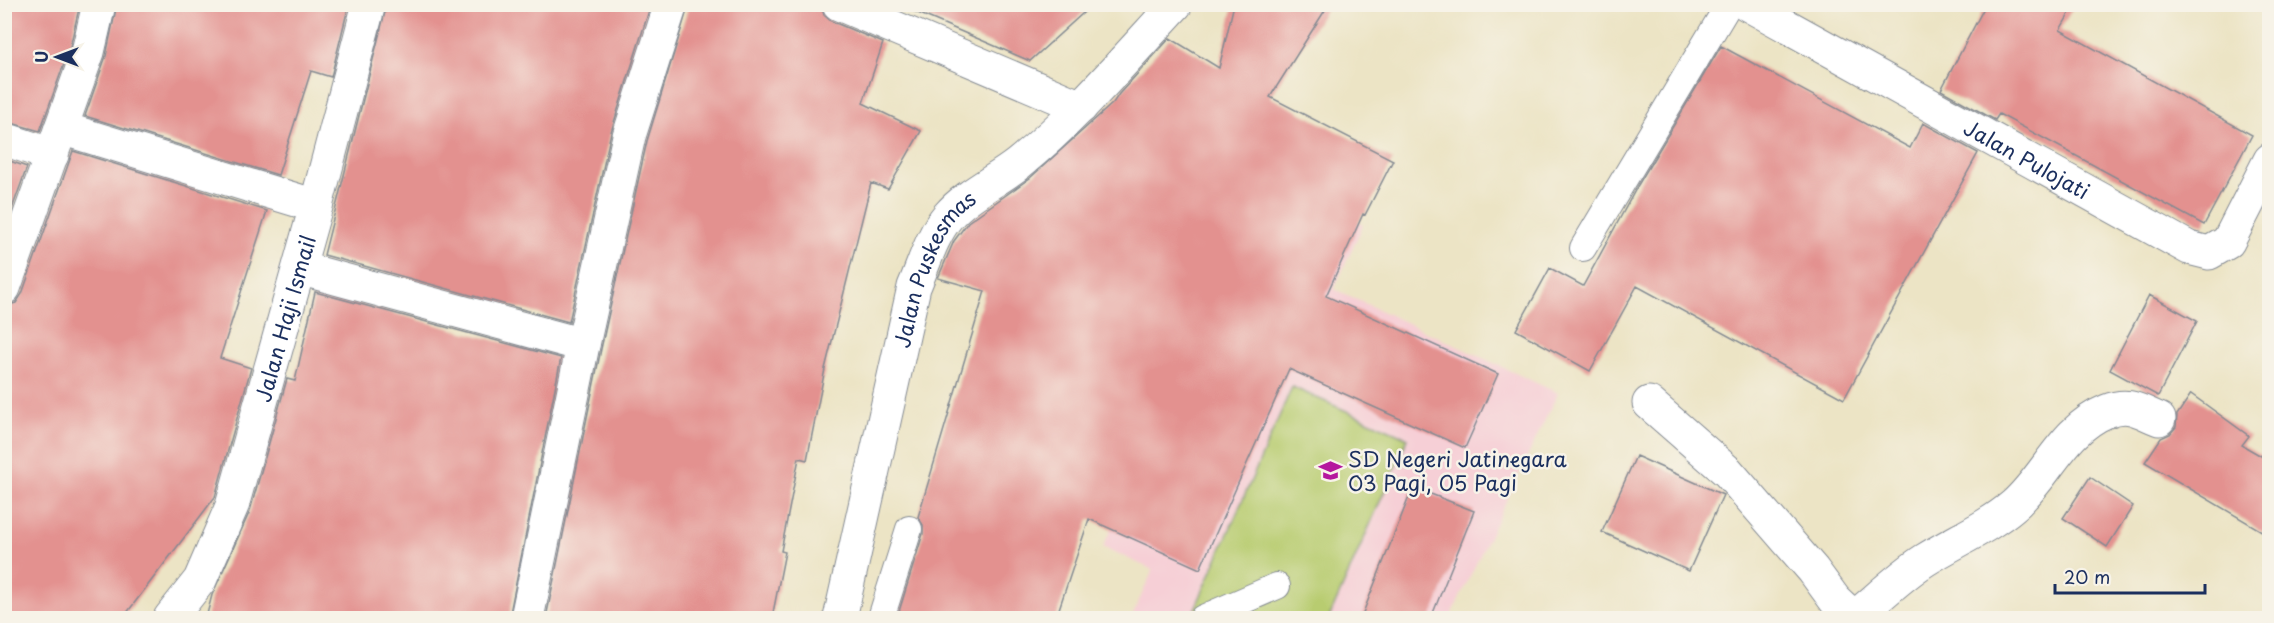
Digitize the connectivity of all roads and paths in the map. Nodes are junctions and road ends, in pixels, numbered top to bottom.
1 (99, 4) edge
2 (369, 4) edge
3 (671, 4) edge
4 (839, 4) edge
5 (1176, 4) edge
6 (1729, 4) edge
7 (1747, 4) edge
8 (1081, 107) junction
9 (4, 139) edge
10 (57, 141) junction
11 (2270, 160) edge
12 (316, 206) junction
13 (1583, 248) dead end
14 (299, 268) junction
15 (4, 288) edge
16 (583, 345) junction
17 (1649, 403) dead end
18 (2159, 419) dead end
19 (909, 529) dead end
20 (1277, 586) dead end
21 (170, 618) edge
22 (527, 618) edge
23 (840, 618) edge
24 (882, 618) edge
25 (1203, 618) edge

1 - 10 street
2 - 12 street, Jalan Haji Ismail
3 - 16 street
4 - 8 street
5 - 8 street, Jalan Puskesmas
6 - 13 lane
7 - 11 street, Jalan Pulojati
8 - 23 street, Jalan Puskesmas
9 - 10 street
10 - 12 street
10 - 15 street
12 - 14 street, Jalan Haji Ismail
14 - 16 street
14 - 21 street, Jalan Haji Ismail
16 - 22 street
17 - 18 street
19 - 24 lane
20 - 25 lane

